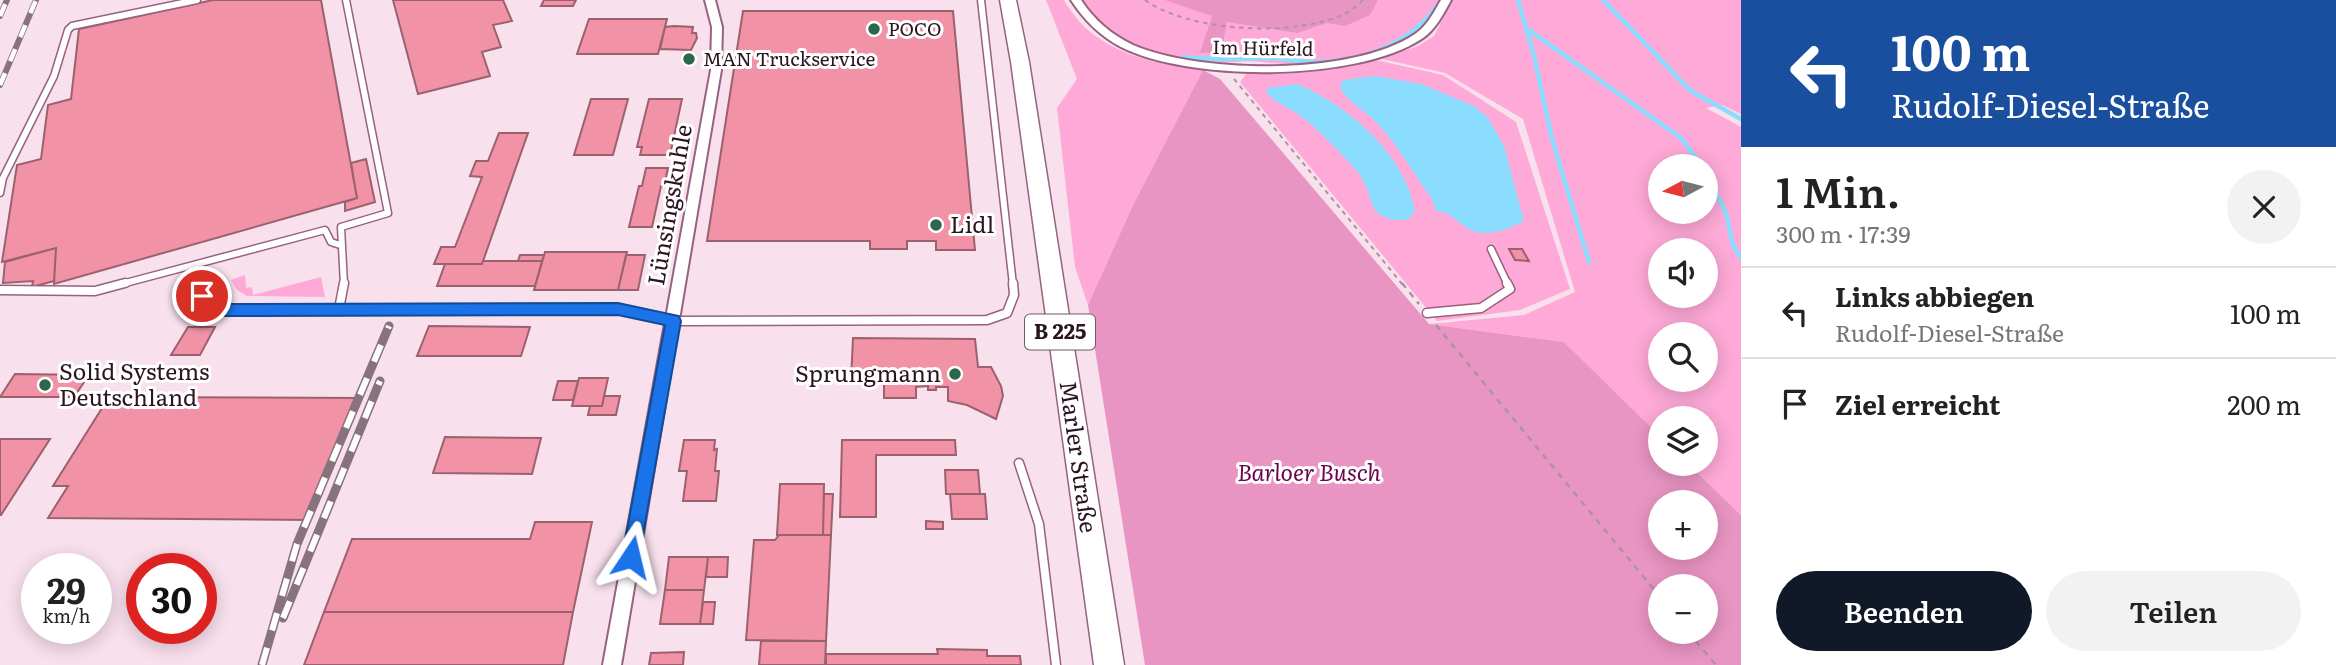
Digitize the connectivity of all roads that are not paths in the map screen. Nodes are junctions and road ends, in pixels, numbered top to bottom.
1 (197, 0) edge
2 (346, 0) edge
3 (710, 0) edge
4 (981, 0) edge
5 (1008, 0) edge
6 (1076, 0) edge
7 (1446, 0) edge
8 (0, 193) edge
9 (340, 245) junction
10 (1491, 249) dead end
11 (0, 290) edge
12 (202, 296) dead end
13 (339, 309) junction
14 (1427, 313) road end
15 (674, 321) junction
16 (1019, 463) dead end
17 (612, 665) edge
18 (1056, 665) edge
19 (1109, 665) edge

1 - 8 lane
2 - 9 lane
3 - 15 street, Lünsingskuhle
4 - 15 lane
5 - 19 main road, Marler Straße / B 225
6 - 7 street, Im Hürfeld
9 - 11 lane
9 - 13 lane
10 - 14 lane
12 - 13 lane
13 - 15 lane
15 - 17 street, Lünsingskuhle
16 - 18 lane

